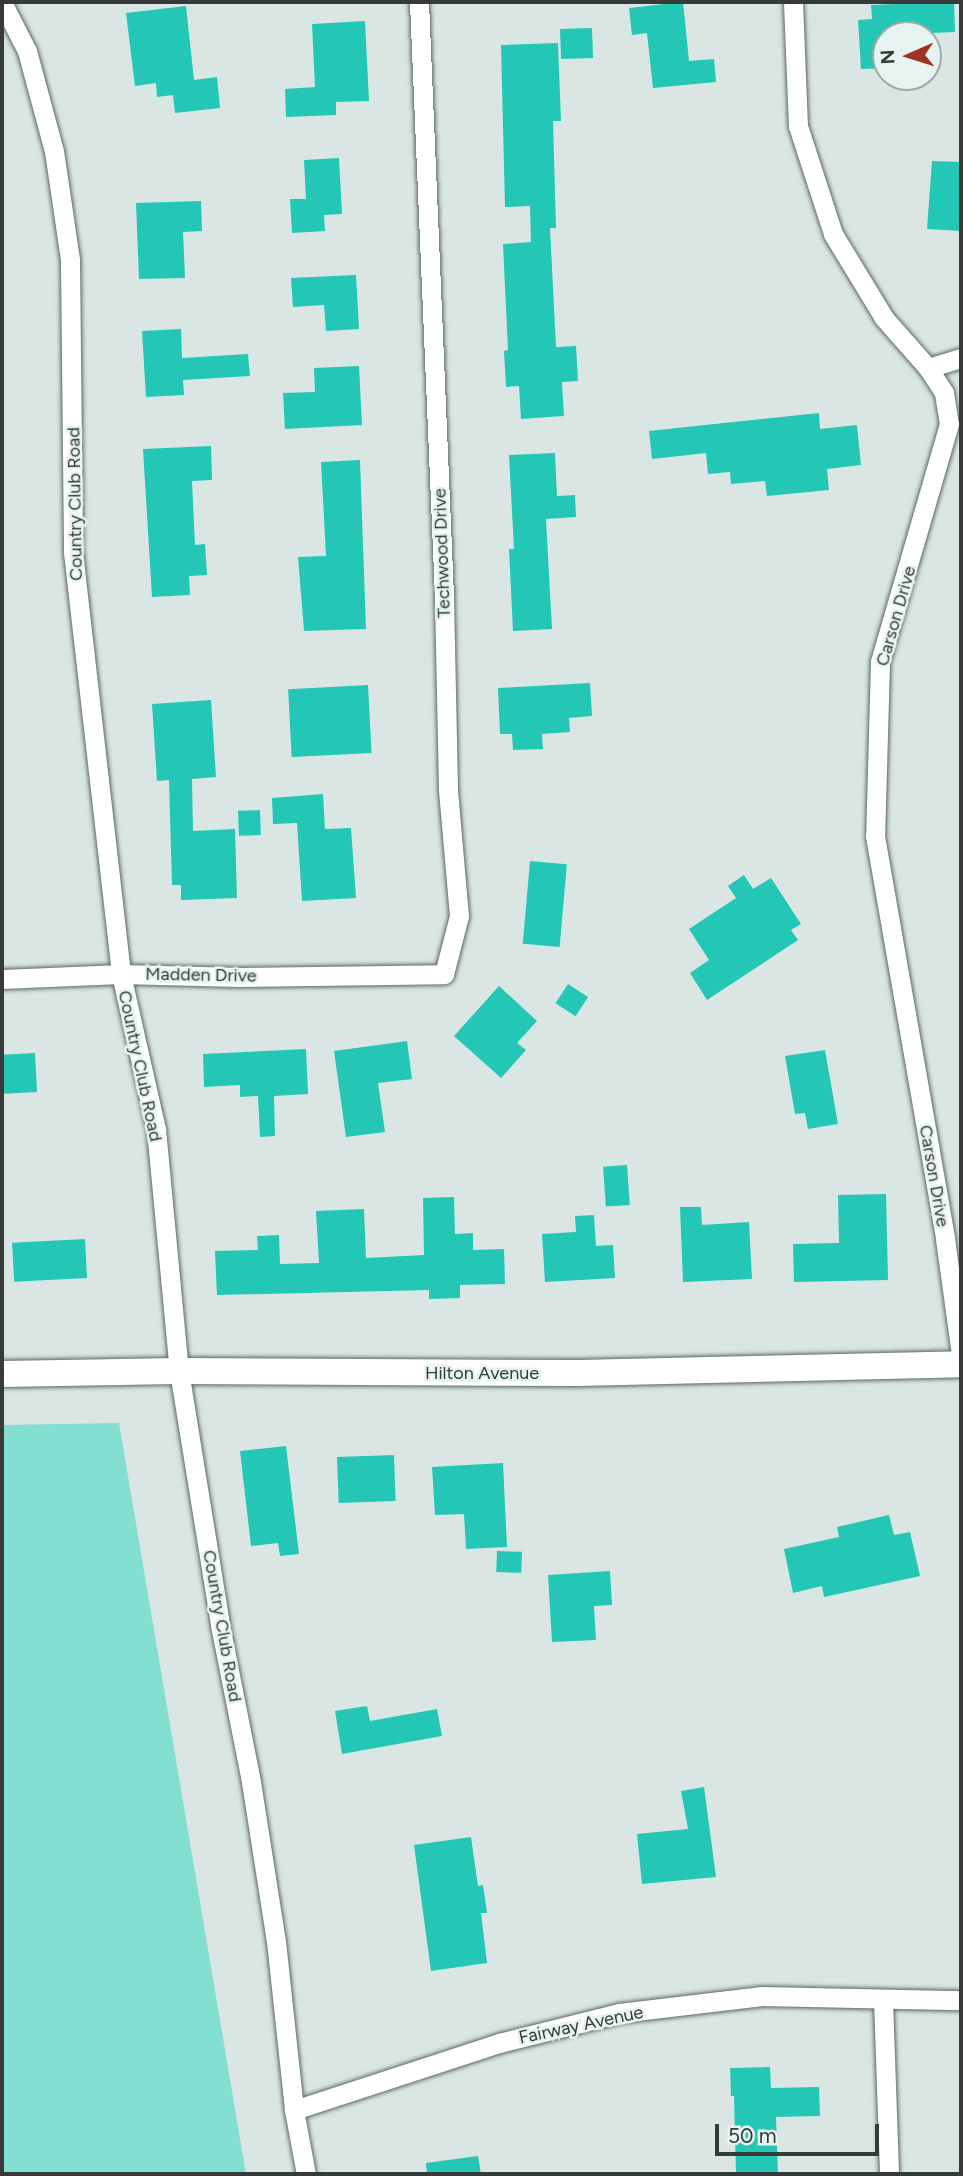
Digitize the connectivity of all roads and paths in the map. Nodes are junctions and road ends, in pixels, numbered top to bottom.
1 (2, 2) edge
2 (419, 2) edge
3 (793, 2) edge
4 (961, 358) edge
5 (928, 368) junction
6 (955, 423) edge
7 (121, 974) junction
8 (315, 974) joint
9 (2, 979) edge
10 (961, 1354) edge
11 (961, 1364) edge
12 (179, 1371) junction
13 (2, 1374) edge
14 (883, 2000) junction
15 (961, 2000) edge
16 (294, 2110) junction
17 (306, 2174) edge
18 (889, 2174) edge

1 - 7 street, Country Club Road
2 - 8 street, Techwood Drive
3 - 5 street, Carson Drive
4 - 5 street
5 - 6 street, Carson Drive
6 - 10 street, Carson Drive
7 - 8 street, Madden Drive
7 - 9 street, Madden Drive
7 - 12 street, Country Club Road
11 - 12 street, Hilton Avenue
12 - 13 street, Hilton Avenue
12 - 16 street, Country Club Road
14 - 15 street, Fairway Avenue
14 - 16 street, Fairway Avenue
14 - 18 street
16 - 17 street, Country Club Road

